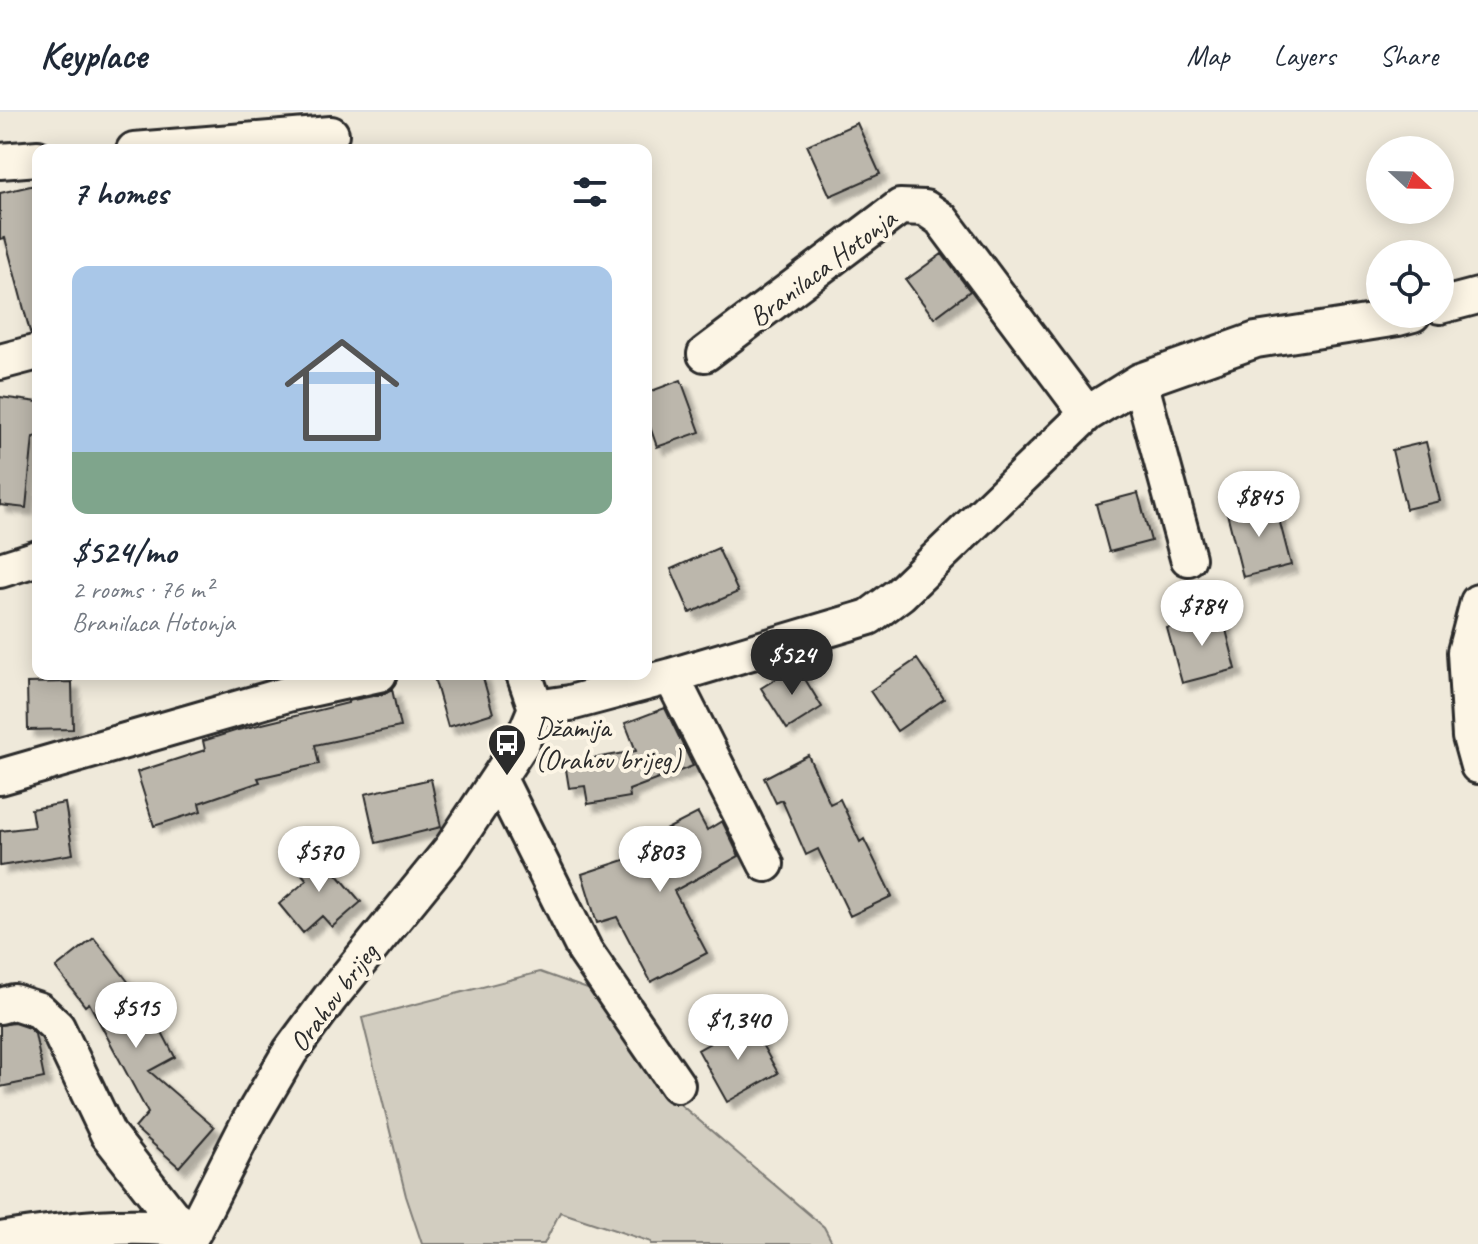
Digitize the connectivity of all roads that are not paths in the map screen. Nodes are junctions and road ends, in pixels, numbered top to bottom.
1 (333, 132) edge
2 (200, 144) edge
3 (32, 158) edge
4 (0, 161) edge
5 (1478, 296) edge
6 (1454, 302) edge
7 (1366, 323) edge
8 (32, 354) edge
9 (705, 354) dead end
10 (0, 362) edge
11 (1140, 381) junction
12 (1087, 414) junction
13 (1188, 558) dead end
14 (32, 560) edge
15 (0, 570) edge
16 (1478, 602) edge
17 (671, 676) junction
18 (352, 680) edge
19 (526, 680) edge
20 (536, 708) junction
21 (1478, 766) edge
22 (0, 777) edge
23 (499, 779) junction
24 (766, 864) dead end
25 (0, 1006) edge
26 (677, 1085) dead end
27 (190, 1237) edge
28 (0, 1240) edge

1 - 2 street
3 - 4 street
5 - 6 street
7 - 11 street
8 - 10 street
9 - 12 street, Branilaca Hotonja
11 - 12 street
11 - 13 street
12 - 17 street
14 - 15 street
16 - 21 street
17 - 20 street
17 - 24 street
18 - 22 street
19 - 20 street
20 - 23 street, Orahov brijeg
23 - 26 street
23 - 27 street, Orahov brijeg
25 - 27 street
27 - 28 street

